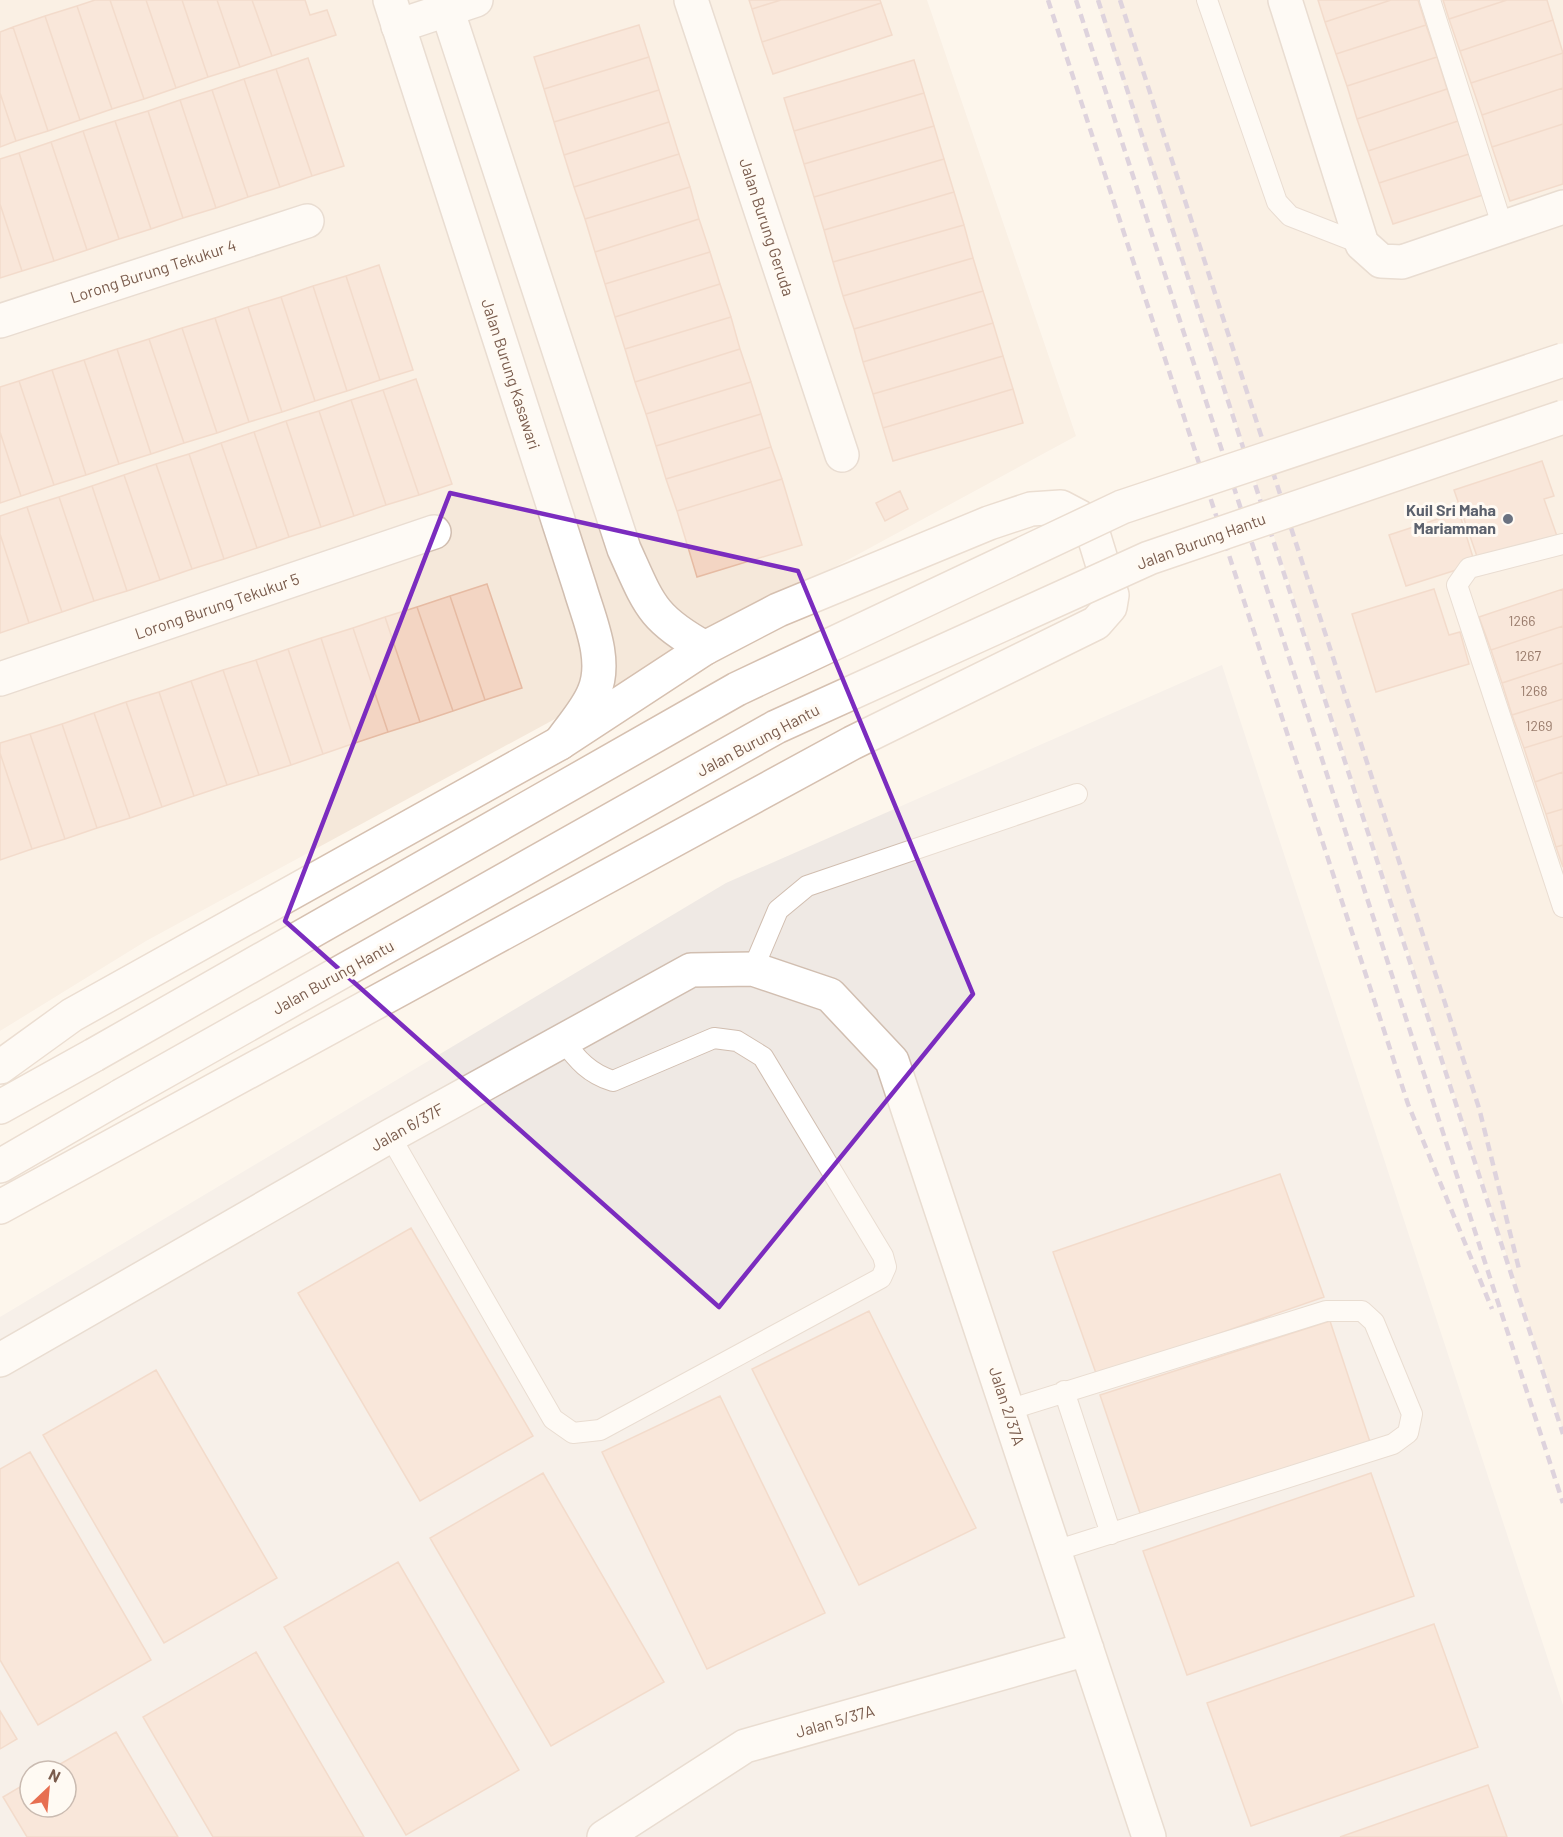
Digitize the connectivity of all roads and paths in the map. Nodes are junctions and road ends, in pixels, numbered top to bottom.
1 (691, 0) edge
2 (1207, 0) edge
3 (1285, 0) edge
4 (1430, 0) edge
5 (456, 3) edge
6 (394, 13) edge
7 (1563, 207) edge
8 (307, 221) dead end
9 (1503, 228) junction
10 (1362, 244) junction
11 (0, 321) edge
12 (1563, 360) edge
13 (1563, 417) edge
14 (842, 454) dead end
15 (434, 532) dead end
16 (1563, 544) edge
17 (705, 648) junction
18 (0, 679) edge
19 (560, 743) junction
20 (1077, 794) dead end
21 (1563, 907) edge
22 (753, 969) junction
23 (830, 995) joint
24 (563, 1040) junction
25 (0, 1067) edge
26 (0, 1107) edge
27 (390, 1136) junction
28 (0, 1166) edge
29 (0, 1207) edge
30 (0, 1360) edge
31 (1064, 1392) junction
32 (1008, 1410) junction
33 (1111, 1534) junction
34 (1055, 1551) junction
35 (1087, 1649) junction
36 (604, 1837) edge
37 (1149, 1837) edge

1 - 14 main road, Jalan Burung Geruda
2 - 10 lane
3 - 10 main road
4 - 9 lane
5 - 6 main road
5 - 17 main road
6 - 19 main road, Jalan Burung Kasawari
7 - 9 main road
8 - 11 main road, Lorong Burung Tekukur 4
9 - 10 main road
12 - 26 main road, bridge
13 - 28 main road, Jalan Burung Hantu, bridge
15 - 18 main road, Lorong Burung Tekukur 5
16 - 21 lane
17 - 19 main road
17 - 29 main road
19 - 25 main road
20 - 22 lane
22 - 23 main road, Jalan 6/37F
22 - 24 main road, Jalan 6/37F
23 - 32 main road, Jalan 2/37A
24 - 27 main road, Jalan 6/37F
24 - 27 lane
27 - 30 main road, Jalan 6/37F
31 - 32 lane
31 - 33 lane
31 - 33 lane
32 - 34 main road, Jalan 2/37A
33 - 34 lane
34 - 35 main road, Jalan 2/37A
35 - 36 main road, Jalan 5/37A
35 - 37 main road, Jalan 2/37A

